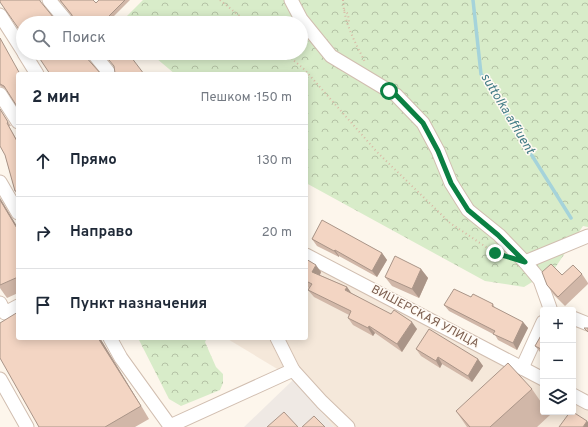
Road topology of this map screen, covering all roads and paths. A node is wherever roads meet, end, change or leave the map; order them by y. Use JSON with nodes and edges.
{"nodes":[{"id":1,"x":49,"y":0,"type":"edge"},
{"id":2,"x":220,"y":0,"type":"edge"},
{"id":3,"x":291,"y":0,"type":"edge"},
{"id":4,"x":344,"y":0,"type":"edge"},
{"id":5,"x":0,"y":15,"type":"edge"},
{"id":6,"x":62,"y":16,"type":"edge"},
{"id":7,"x":239,"y":16,"type":"edge"},
{"id":8,"x":299,"y":16,"type":"edge"},
{"id":9,"x":308,"y":29,"type":"edge"},
{"id":10,"x":16,"y":40,"type":"edge"},
{"id":11,"x":29,"y":60,"type":"edge"},
{"id":12,"x":99,"y":60,"type":"edge"},
{"id":13,"x":293,"y":60,"type":"edge"},
{"id":14,"x":368,"y":68,"type":"dead end"},
{"id":15,"x":36,"y":72,"type":"edge"},
{"id":16,"x":108,"y":72,"type":"edge"},
{"id":17,"x":307,"y":72,"type":"edge"},
{"id":18,"x":308,"y":73,"type":"edge"},
{"id":19,"x":0,"y":94,"type":"edge"},
{"id":20,"x":16,"y":119,"type":"edge"},
{"id":21,"x":0,"y":182,"type":"edge"},
{"id":22,"x":16,"y":210,"type":"edge"},
{"id":23,"x":588,"y":236,"type":"edge"},
{"id":24,"x":502,"y":255,"type":"dead end"},
{"id":25,"x":308,"y":256,"type":"edge"},
{"id":26,"x":525,"y":262,"type":"junction"},
{"id":27,"x":16,"y":307,"type":"edge"},
{"id":28,"x":550,"y":307,"type":"edge"},
{"id":29,"x":2,"y":311,"type":"edge"},
{"id":30,"x":576,"y":319,"type":"edge"},
{"id":31,"x":588,"y":324,"type":"edge"},
{"id":32,"x":540,"y":329,"type":"edge"},
{"id":33,"x":111,"y":340,"type":"edge"},
{"id":34,"x":278,"y":340,"type":"edge"},
{"id":35,"x":522,"y":368,"type":"junction"},
{"id":36,"x":293,"y":370,"type":"junction"},
{"id":37,"x":540,"y":377,"type":"edge"},
{"id":38,"x":0,"y":379,"type":"edge"},
{"id":39,"x":576,"y":397,"type":"edge"},
{"id":40,"x":588,"y":403,"type":"edge"},
{"id":41,"x":169,"y":426,"type":"edge"},
{"id":42,"x":27,"y":427,"type":"edge"},
{"id":43,"x":348,"y":427,"type":"edge"}],
"edges":[{"from":1,"to":6,"type":"street"},
{"from":2,"to":7,"type":"path"},
{"from":3,"to":8,"type":"street"},
{"from":4,"to":14,"type":"path"},
{"from":5,"to":10,"type":"street"},
{"from":9,"to":26,"type":"street"},
{"from":11,"to":15,"type":"street"},
{"from":12,"to":16,"type":"street"},
{"from":13,"to":17,"type":"path"},
{"from":18,"to":24,"type":"path"},
{"from":19,"to":20,"type":"street"},
{"from":21,"to":22,"type":"street"},
{"from":23,"to":26,"type":"street"},
{"from":25,"to":35,"type":"street","name":"ВИШЕРСКАЯ УЛИЦА"},
{"from":26,"to":28,"type":"street"},
{"from":27,"to":29,"type":"street"},
{"from":30,"to":31,"type":"street"},
{"from":32,"to":35,"type":"street"},
{"from":33,"to":41,"type":"street"},
{"from":34,"to":36,"type":"street"},
{"from":35,"to":37,"type":"street","name":"ВИШЕРСКАЯ УЛИЦА"},
{"from":36,"to":41,"type":"street"},
{"from":36,"to":43,"type":"street"},
{"from":38,"to":42,"type":"street"},
{"from":39,"to":40,"type":"street"}]}
